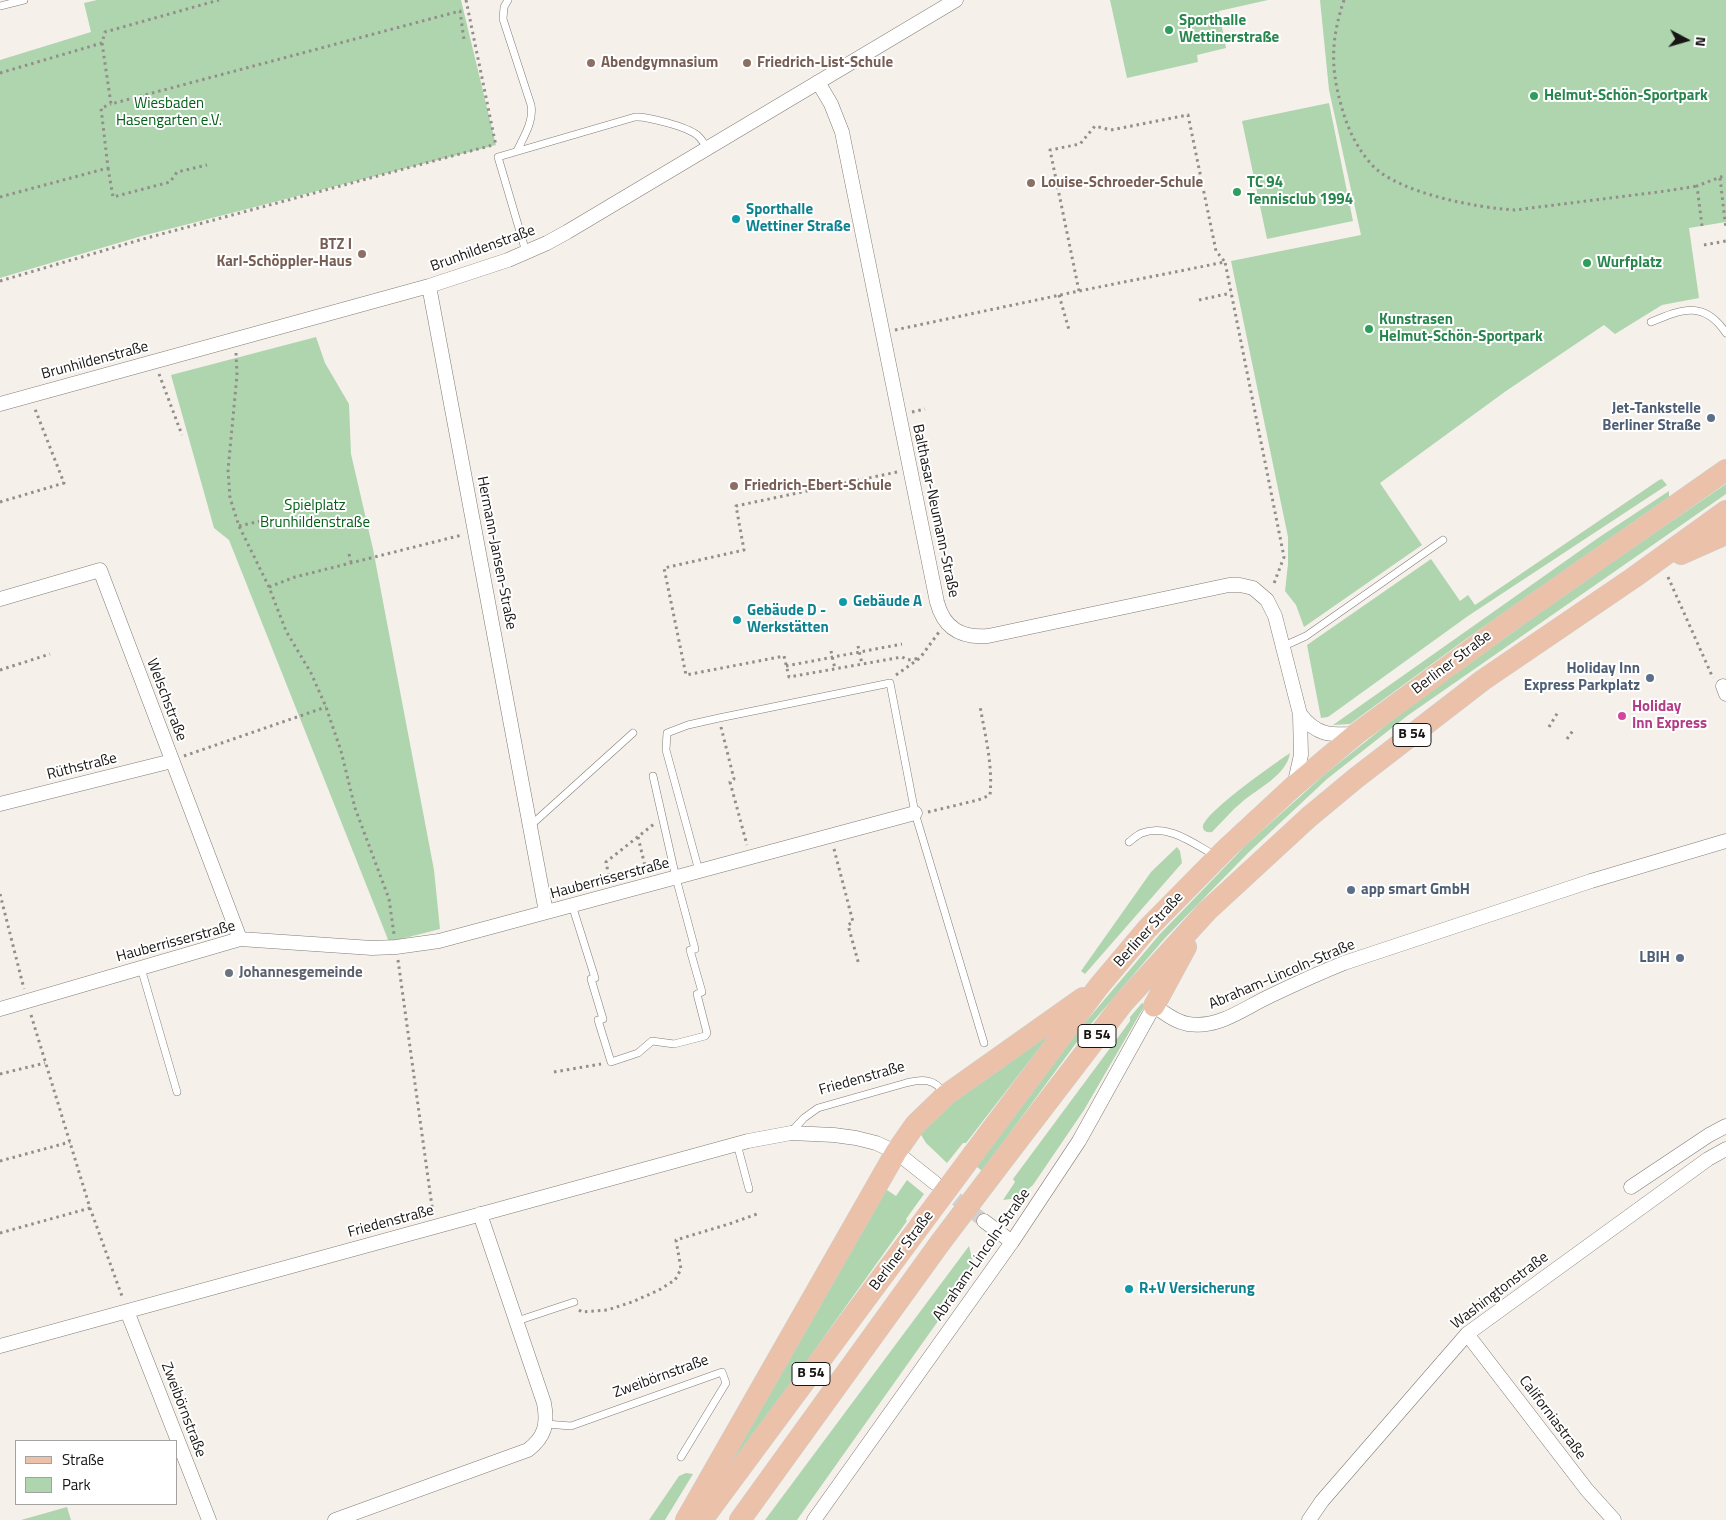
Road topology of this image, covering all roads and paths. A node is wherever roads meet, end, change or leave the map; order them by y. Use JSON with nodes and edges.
{"nodes":[{"id":1,"x":24,"y":0,"type":"edge"},
{"id":2,"x":219,"y":0,"type":"edge"},
{"id":3,"x":466,"y":0,"type":"edge"},
{"id":4,"x":508,"y":0,"type":"edge"},
{"id":5,"x":956,"y":0,"type":"edge"},
{"id":6,"x":1344,"y":0,"type":"edge"},
{"id":7,"x":0,"y":6,"type":"edge"},
{"id":8,"x":464,"y":40,"type":"dead end"},
{"id":9,"x":102,"y":43,"type":"junction"},
{"id":10,"x":0,"y":73,"type":"edge"},
{"id":11,"x":818,"y":82,"type":"junction"},
{"id":12,"x":111,"y":104,"type":"junction"},
{"id":13,"x":496,"y":145,"type":"junction"},
{"id":14,"x":708,"y":148,"type":"junction"},
{"id":15,"x":517,"y":151,"type":"junction"},
{"id":16,"x":498,"y":156,"type":"junction"},
{"id":17,"x":206,"y":165,"type":"dead end"},
{"id":18,"x":108,"y":168,"type":"junction"},
{"id":19,"x":1726,"y":175,"type":"edge"},
{"id":20,"x":1720,"y":178,"type":"junction"},
{"id":21,"x":1697,"y":186,"type":"junction"},
{"id":22,"x":0,"y":197,"type":"edge"},
{"id":23,"x":1702,"y":226,"type":"dead end"},
{"id":24,"x":1726,"y":229,"type":"edge"},
{"id":25,"x":1726,"y":241,"type":"edge"},
{"id":26,"x":1704,"y":245,"type":"dead end"},
{"id":27,"x":526,"y":252,"type":"junction"},
{"id":28,"x":1225,"y":262,"type":"junction"},
{"id":29,"x":0,"y":281,"type":"edge"},
{"id":30,"x":429,"y":286,"type":"junction"},
{"id":31,"x":1079,"y":290,"type":"junction"},
{"id":32,"x":1231,"y":293,"type":"junction"},
{"id":33,"x":1059,"y":295,"type":"junction"},
{"id":34,"x":1199,"y":300,"type":"dead end"},
{"id":35,"x":1650,"y":322,"type":"dead end"},
{"id":36,"x":1069,"y":330,"type":"dead end"},
{"id":37,"x":882,"y":332,"type":"junction"},
{"id":38,"x":1726,"y":334,"type":"edge"},
{"id":39,"x":235,"y":339,"type":"junction"},
{"id":40,"x":154,"y":361,"type":"junction"},
{"id":41,"x":30,"y":396,"type":"junction"},
{"id":42,"x":0,"y":404,"type":"edge"},
{"id":43,"x":925,"y":409,"type":"dead end"},
{"id":44,"x":909,"y":412,"type":"dead end"},
{"id":45,"x":182,"y":435,"type":"dead end"},
{"id":46,"x":910,"y":469,"type":"junction"},
{"id":47,"x":1726,"y":470,"type":"edge"},
{"id":48,"x":0,"y":502,"type":"edge"},
{"id":49,"x":1726,"y":512,"type":"edge"},
{"id":50,"x":261,"y":521,"type":"dead end"},
{"id":51,"x":240,"y":526,"type":"junction"},
{"id":52,"x":475,"y":532,"type":"junction"},
{"id":53,"x":1726,"y":534,"type":"edge"},
{"id":54,"x":1443,"y":540,"type":"dead end"},
{"id":55,"x":349,"y":554,"type":"dead end"},
{"id":56,"x":351,"y":562,"type":"junction"},
{"id":57,"x":1668,"y":577,"type":"dead end"},
{"id":58,"x":1633,"y":578,"type":"junction"},
{"id":59,"x":269,"y":587,"type":"junction"},
{"id":60,"x":0,"y":599,"type":"edge"},
{"id":61,"x":1267,"y":600,"type":"junction"},
{"id":62,"x":946,"y":622,"type":"junction"},
{"id":63,"x":902,"y":644,"type":"dead end"},
{"id":64,"x":858,"y":646,"type":"dead end"},
{"id":65,"x":1284,"y":646,"type":"junction"},
{"id":66,"x":831,"y":651,"type":"dead end"},
{"id":67,"x":50,"y":654,"type":"dead end"},
{"id":68,"x":920,"y":658,"type":"junction"},
{"id":69,"x":862,"y":664,"type":"junction"},
{"id":70,"x":786,"y":666,"type":"junction"},
{"id":71,"x":835,"y":669,"type":"junction"},
{"id":72,"x":0,"y":670,"type":"edge"},
{"id":73,"x":890,"y":683,"type":"junction"},
{"id":74,"x":1725,"y":690,"type":"edge"},
{"id":75,"x":980,"y":706,"type":"dead end"},
{"id":76,"x":326,"y":707,"type":"junction"},
{"id":77,"x":1558,"y":712,"type":"dead end"},
{"id":78,"x":1300,"y":714,"type":"junction"},
{"id":79,"x":719,"y":718,"type":"junction"},
{"id":80,"x":1549,"y":727,"type":"dead end"},
{"id":81,"x":1574,"y":729,"type":"dead end"},
{"id":82,"x":634,"y":733,"type":"dead end"},
{"id":83,"x":1356,"y":734,"type":"junction"},
{"id":84,"x":1567,"y":740,"type":"dead end"},
{"id":85,"x":172,"y":761,"type":"junction"},
{"id":86,"x":653,"y":776,"type":"dead end"},
{"id":87,"x":1294,"y":786,"type":"junction"},
{"id":88,"x":0,"y":804,"type":"edge"},
{"id":89,"x":915,"y":814,"type":"junction"},
{"id":90,"x":662,"y":818,"type":"junction"},
{"id":91,"x":530,"y":826,"type":"junction"},
{"id":92,"x":830,"y":836,"type":"junction"},
{"id":93,"x":638,"y":837,"type":"junction"},
{"id":94,"x":1129,"y":842,"type":"dead end"},
{"id":95,"x":1726,"y":842,"type":"edge"},
{"id":96,"x":1218,"y":857,"type":"junction"},
{"id":97,"x":750,"y":858,"type":"junction"},
{"id":98,"x":699,"y":871,"type":"junction"},
{"id":99,"x":676,"y":878,"type":"junction"},
{"id":100,"x":650,"y":885,"type":"junction"},
{"id":101,"x":0,"y":894,"type":"edge"},
{"id":102,"x":612,"y":895,"type":"junction"},
{"id":103,"x":572,"y":905,"type":"junction"},
{"id":104,"x":1208,"y":911,"type":"junction"},
{"id":105,"x":546,"y":912,"type":"junction"},
{"id":106,"x":240,"y":939,"type":"junction"},
{"id":107,"x":396,"y":947,"type":"junction"},
{"id":108,"x":859,"y":965,"type":"dead end"},
{"id":109,"x":141,"y":968,"type":"junction"},
{"id":110,"x":1099,"y":986,"type":"junction"},
{"id":111,"x":28,"y":1001,"type":"junction"},
{"id":112,"x":1154,"y":1006,"type":"junction"},
{"id":113,"x":0,"y":1009,"type":"edge"},
{"id":114,"x":984,"y":1043,"type":"dead end"},
{"id":115,"x":611,"y":1062,"type":"junction"},
{"id":116,"x":45,"y":1063,"type":"junction"},
{"id":117,"x":554,"y":1072,"type":"dead end"},
{"id":118,"x":0,"y":1074,"type":"edge"},
{"id":119,"x":177,"y":1092,"type":"dead end"},
{"id":120,"x":946,"y":1095,"type":"junction"},
{"id":121,"x":1726,"y":1126,"type":"edge"},
{"id":122,"x":790,"y":1133,"type":"junction"},
{"id":123,"x":70,"y":1142,"type":"junction"},
{"id":124,"x":737,"y":1144,"type":"junction"},
{"id":125,"x":1726,"y":1149,"type":"edge"},
{"id":126,"x":896,"y":1152,"type":"junction"},
{"id":127,"x":0,"y":1161,"type":"edge"},
{"id":128,"x":935,"y":1183,"type":"tunnel mouth"},
{"id":129,"x":1631,"y":1187,"type":"dead end"},
{"id":130,"x":749,"y":1189,"type":"dead end"},
{"id":131,"x":90,"y":1208,"type":"junction"},
{"id":132,"x":480,"y":1214,"type":"junction"},
{"id":133,"x":757,"y":1214,"type":"dead end"},
{"id":134,"x":984,"y":1220,"type":"tunnel mouth"},
{"id":135,"x":435,"y":1227,"type":"junction"},
{"id":136,"x":0,"y":1233,"type":"edge"},
{"id":137,"x":1012,"y":1242,"type":"junction"},
{"id":138,"x":571,"y":1303,"type":"joint"},
{"id":139,"x":127,"y":1311,"type":"junction"},
{"id":140,"x":517,"y":1321,"type":"junction"},
{"id":141,"x":1467,"y":1334,"type":"junction"},
{"id":142,"x":0,"y":1346,"type":"edge"},
{"id":143,"x":546,"y":1424,"type":"junction"},
{"id":144,"x":178,"y":1440,"type":"edge"},
{"id":145,"x":178,"y":1441,"type":"edge"},
{"id":146,"x":681,"y":1457,"type":"dead end"},
{"id":147,"x":209,"y":1520,"type":"edge"},
{"id":148,"x":335,"y":1520,"type":"edge"},
{"id":149,"x":686,"y":1520,"type":"edge"},
{"id":150,"x":702,"y":1520,"type":"edge"},
{"id":151,"x":740,"y":1520,"type":"edge"},
{"id":152,"x":814,"y":1520,"type":"edge"},
{"id":153,"x":1309,"y":1520,"type":"edge"},
{"id":154,"x":1614,"y":1520,"type":"edge"}],
"edges":[{"from":1,"to":7,"type":"lane"},
{"from":2,"to":9,"type":"path"},
{"from":3,"to":13,"type":"path"},
{"from":4,"to":15,"type":"lane"},
{"from":5,"to":11,"type":"street","name":"Brunhildenstraße"},
{"from":6,"to":21,"type":"path"},
{"from":8,"to":12,"type":"path"},
{"from":9,"to":10,"type":"path"},
{"from":9,"to":12,"type":"path"},
{"from":11,"to":14,"type":"street","name":"Brunhildenstraße"},
{"from":11,"to":37,"type":"street","name":"Balthasar-Neumann-Straße"},
{"from":12,"to":18,"type":"path"},
{"from":13,"to":16,"type":"path"},
{"from":13,"to":29,"type":"path"},
{"from":14,"to":15,"type":"lane"},
{"from":14,"to":27,"type":"street","name":"Brunhildenstraße"},
{"from":15,"to":16,"type":"lane"},
{"from":16,"to":27,"type":"lane"},
{"from":17,"to":18,"type":"path"},
{"from":18,"to":22,"type":"path"},
{"from":19,"to":20,"type":"path"},
{"from":20,"to":21,"type":"path"},
{"from":20,"to":24,"type":"path"},
{"from":21,"to":23,"type":"path"},
{"from":25,"to":26,"type":"path"},
{"from":27,"to":30,"type":"street","name":"Brunhildenstraße"},
{"from":28,"to":31,"type":"path"},
{"from":28,"to":31,"type":"path"},
{"from":28,"to":32,"type":"path"},
{"from":30,"to":39,"type":"street","name":"Brunhildenstraße"},
{"from":30,"to":52,"type":"street","name":"Hermann-Jansen-Straße"},
{"from":31,"to":33,"type":"path"},
{"from":32,"to":34,"type":"path"},
{"from":32,"to":61,"type":"path"},
{"from":33,"to":36,"type":"path"},
{"from":33,"to":37,"type":"path"},
{"from":35,"to":38,"type":"lane"},
{"from":37,"to":46,"type":"street","name":"Balthasar-Neumann-Straße"},
{"from":39,"to":40,"type":"street","name":"Brunhildenstraße"},
{"from":39,"to":51,"type":"path"},
{"from":40,"to":41,"type":"street","name":"Brunhildenstraße"},
{"from":40,"to":45,"type":"path"},
{"from":41,"to":42,"type":"street","name":"Brunhildenstraße"},
{"from":41,"to":48,"type":"path"},
{"from":43,"to":44,"type":"path"},
{"from":46,"to":62,"type":"street","name":"Balthasar-Neumann-Straße"},
{"from":46,"to":70,"type":"path"},
{"from":47,"to":83,"type":"main road","name":"Berliner Straße","number":"B 54"},
{"from":49,"to":58,"type":"main road","name":"Berliner Straße","number":"B 54"},
{"from":50,"to":51,"type":"path"},
{"from":51,"to":59,"type":"path"},
{"from":52,"to":56,"type":"path"},
{"from":52,"to":91,"type":"street","name":"Hermann-Jansen-Straße"},
{"from":53,"to":58,"type":"main road"},
{"from":54,"to":65,"type":"lane"},
{"from":55,"to":56,"type":"path"},
{"from":56,"to":59,"type":"path"},
{"from":57,"to":74,"type":"path"},
{"from":58,"to":104,"type":"main road","name":"Berliner Straße","number":"B 54"},
{"from":59,"to":76,"type":"path"},
{"from":60,"to":85,"type":"street","name":"Welschstraße"},
{"from":61,"to":62,"type":"street"},
{"from":61,"to":65,"type":"street"},
{"from":62,"to":68,"type":"path"},
{"from":63,"to":70,"type":"path"},
{"from":64,"to":69,"type":"path","bridge":true},
{"from":65,"to":78,"type":"street"},
{"from":66,"to":71,"type":"path","bridge":true},
{"from":67,"to":72,"type":"path"},
{"from":68,"to":69,"type":"path"},
{"from":68,"to":73,"type":"path"},
{"from":69,"to":71,"type":"path"},
{"from":70,"to":71,"type":"path"},
{"from":73,"to":79,"type":"lane"},
{"from":73,"to":89,"type":"lane"},
{"from":75,"to":89,"type":"path"},
{"from":76,"to":85,"type":"path"},
{"from":76,"to":107,"type":"path"},
{"from":77,"to":80,"type":"path"},
{"from":78,"to":83,"type":"street"},
{"from":78,"to":87,"type":"street"},
{"from":79,"to":97,"type":"path"},
{"from":79,"to":98,"type":"lane"},
{"from":81,"to":84,"type":"path"},
{"from":82,"to":91,"type":"lane"},
{"from":83,"to":87,"type":"main road","name":"Berliner Straße","number":"B 54"},
{"from":85,"to":88,"type":"street","name":"Rüthstraße"},
{"from":85,"to":106,"type":"street","name":"Welschstraße"},
{"from":86,"to":90,"type":"lane"},
{"from":87,"to":96,"type":"main road","name":"Berliner Straße","number":"B 54"},
{"from":89,"to":92,"type":"street","name":"Hauberrisserstraße"},
{"from":89,"to":114,"type":"lane"},
{"from":90,"to":93,"type":"path"},
{"from":90,"to":99,"type":"lane"},
{"from":91,"to":105,"type":"street","name":"Hermann-Jansen-Straße"},
{"from":92,"to":97,"type":"street","name":"Hauberrisserstraße"},
{"from":92,"to":108,"type":"path"},
{"from":93,"to":100,"type":"path"},
{"from":93,"to":102,"type":"path"},
{"from":94,"to":96,"type":"lane"},
{"from":95,"to":112,"type":"street","name":"Abraham-Lincoln-Straße"},
{"from":96,"to":110,"type":"main road","name":"Berliner Straße","number":"B 54"},
{"from":97,"to":98,"type":"street","name":"Hauberrisserstraße"},
{"from":98,"to":99,"type":"street","name":"Hauberrisserstraße"},
{"from":99,"to":100,"type":"street","name":"Hauberrisserstraße"},
{"from":99,"to":115,"type":"lane"},
{"from":100,"to":102,"type":"street","name":"Hauberrisserstraße"},
{"from":101,"to":111,"type":"path"},
{"from":102,"to":103,"type":"street","name":"Hauberrisserstraße"},
{"from":103,"to":105,"type":"street","name":"Hauberrisserstraße"},
{"from":103,"to":115,"type":"lane"},
{"from":104,"to":112,"type":"main road"},
{"from":104,"to":151,"type":"main road","name":"Berliner Straße","number":"B 54","bridge":true},
{"from":105,"to":107,"type":"street","name":"Hauberrisserstraße"},
{"from":106,"to":107,"type":"street","name":"Hauberrisserstraße"},
{"from":106,"to":109,"type":"street","name":"Hauberrisserstraße"},
{"from":107,"to":135,"type":"path"},
{"from":109,"to":111,"type":"street","name":"Hauberrisserstraße"},
{"from":109,"to":119,"type":"lane"},
{"from":110,"to":120,"type":"main road"},
{"from":110,"to":150,"type":"main road","name":"Berliner Straße","number":"B 54","bridge":true},
{"from":111,"to":113,"type":"street","name":"Hauberrisserstraße"},
{"from":111,"to":116,"type":"path"},
{"from":112,"to":137,"type":"street","name":"Abraham-Lincoln-Straße"},
{"from":115,"to":117,"type":"path"},
{"from":116,"to":118,"type":"path"},
{"from":116,"to":123,"type":"path"},
{"from":120,"to":122,"type":"lane","name":"Friedenstraße"},
{"from":120,"to":126,"type":"main road"},
{"from":121,"to":129,"type":"street"},
{"from":122,"to":124,"type":"street","name":"Friedenstraße"},
{"from":122,"to":126,"type":"street","name":"Friedenstraße"},
{"from":123,"to":127,"type":"path"},
{"from":123,"to":131,"type":"path"},
{"from":124,"to":130,"type":"lane"},
{"from":124,"to":132,"type":"street","name":"Friedenstraße"},
{"from":125,"to":141,"type":"street","name":"Washingtonstraße"},
{"from":126,"to":128,"type":"street","name":"Friedenstraße"},
{"from":126,"to":149,"type":"main road"},
{"from":131,"to":136,"type":"path"},
{"from":131,"to":139,"type":"path"},
{"from":132,"to":135,"type":"street","name":"Friedenstraße"},
{"from":132,"to":140,"type":"street"},
{"from":133,"to":138,"type":"path"},
{"from":134,"to":137,"type":"street"},
{"from":135,"to":139,"type":"street","name":"Friedenstraße"},
{"from":137,"to":152,"type":"street","name":"Abraham-Lincoln-Straße"},
{"from":138,"to":140,"type":"lane"},
{"from":139,"to":142,"type":"street","name":"Friedenstraße"},
{"from":139,"to":144,"type":"street","name":"Zweibörnstraße"},
{"from":140,"to":143,"type":"street"},
{"from":141,"to":153,"type":"street","name":"Washingtonstraße"},
{"from":141,"to":154,"type":"street","name":"Californiastraße"},
{"from":143,"to":146,"type":"lane","name":"Zweibörnstraße"},
{"from":143,"to":148,"type":"street"},
{"from":145,"to":147,"type":"street","name":"Zweibörnstraße"}]}
